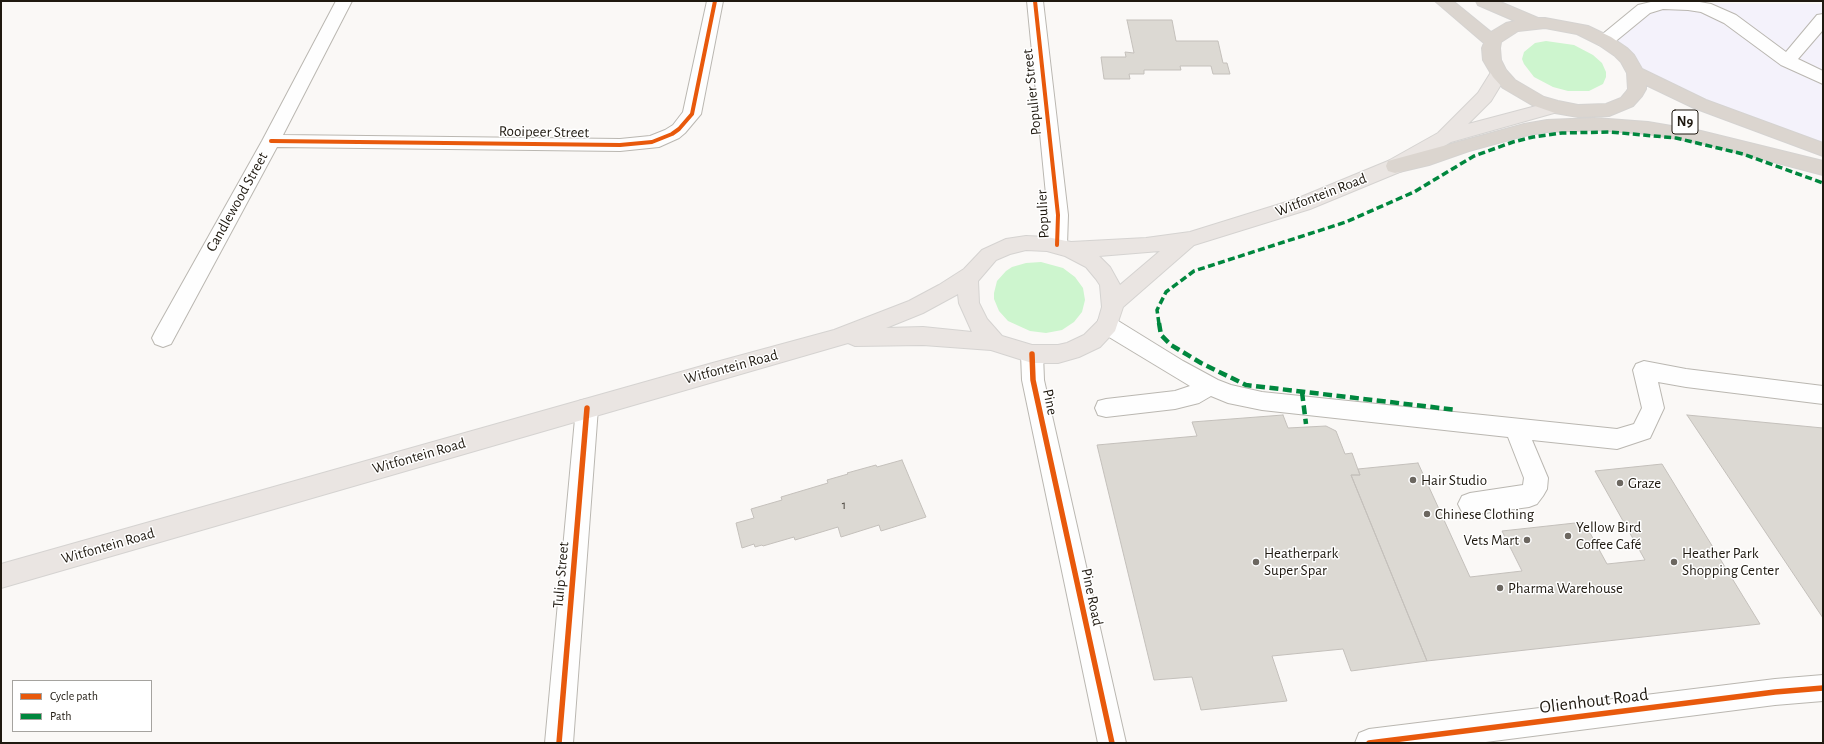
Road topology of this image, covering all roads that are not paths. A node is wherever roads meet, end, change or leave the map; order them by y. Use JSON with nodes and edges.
{"nodes":[{"id":1,"x":344,"y":1,"type":"edge"},
{"id":2,"x":715,"y":1,"type":"edge"},
{"id":3,"x":1035,"y":1,"type":"edge"},
{"id":4,"x":1443,"y":1,"type":"edge"},
{"id":5,"x":1484,"y":1,"type":"edge"},
{"id":6,"x":1823,"y":19,"type":"edge"},
{"id":7,"x":1535,"y":23,"type":"junction"},
{"id":8,"x":1816,"y":39,"type":"edge"},
{"id":9,"x":1605,"y":41,"type":"junction"},
{"id":10,"x":1492,"y":42,"type":"junction"},
{"id":11,"x":1787,"y":61,"type":"junction"},
{"id":12,"x":1499,"y":73,"type":"junction"},
{"id":13,"x":1636,"y":73,"type":"junction"},
{"id":14,"x":1823,"y":78,"type":"edge"},
{"id":15,"x":1555,"y":106,"type":"junction"},
{"id":16,"x":1618,"y":107,"type":"junction"},
{"id":17,"x":1445,"y":138,"type":"junction"},
{"id":18,"x":271,"y":141,"type":"junction"},
{"id":19,"x":1823,"y":150,"type":"edge"},
{"id":20,"x":1395,"y":166,"type":"junction"},
{"id":21,"x":1823,"y":167,"type":"edge"},
{"id":22,"x":1054,"y":180,"type":"joint"},
{"id":23,"x":1190,"y":239,"type":"junction"},
{"id":24,"x":1064,"y":248,"type":"junction"},
{"id":25,"x":971,"y":275,"type":"junction"},
{"id":26,"x":1114,"y":303,"type":"junction"},
{"id":27,"x":1107,"y":325,"type":"junction"},
{"id":28,"x":163,"y":338,"type":"dead end"},
{"id":29,"x":838,"y":338,"type":"junction"},
{"id":30,"x":994,"y":342,"type":"junction"},
{"id":31,"x":1032,"y":354,"type":"junction"},
{"id":32,"x":1210,"y":386,"type":"junction"},
{"id":33,"x":1823,"y":395,"type":"edge"},
{"id":34,"x":586,"y":408,"type":"junction"},
{"id":35,"x":1106,"y":408,"type":"dead end"},
{"id":36,"x":1516,"y":428,"type":"junction"},
{"id":37,"x":1050,"y":456,"type":"joint"},
{"id":38,"x":1470,"y":504,"type":"dead end"},
{"id":39,"x":1,"y":576,"type":"edge"},
{"id":40,"x":1823,"y":688,"type":"edge"},
{"id":41,"x":559,"y":743,"type":"edge"},
{"id":42,"x":1112,"y":743,"type":"edge"},
{"id":43,"x":1369,"y":743,"type":"edge"}],
"edges":[{"from":1,"to":18,"type":"street","name":"Candlewood Street"},
{"from":2,"to":18,"type":"street","name":"Rooipeer Street"},
{"from":3,"to":22,"type":"street","name":"Populier Street"},
{"from":4,"to":10,"type":"highway"},
{"from":5,"to":7,"type":"highway"},
{"from":6,"to":8,"type":"street"},
{"from":7,"to":9,"type":"highway"},
{"from":7,"to":10,"type":"highway"},
{"from":8,"to":11,"type":"street"},
{"from":9,"to":11,"type":"street"},
{"from":9,"to":13,"type":"highway"},
{"from":10,"to":12,"type":"highway","number":"N9"},
{"from":11,"to":14,"type":"street"},
{"from":12,"to":15,"type":"highway","number":"N9"},
{"from":12,"to":17,"type":"main road","name":"Witfontein Road"},
{"from":13,"to":16,"type":"highway","number":"N9"},
{"from":13,"to":19,"type":"highway","number":"N9"},
{"from":15,"to":16,"type":"highway","number":"N9"},
{"from":15,"to":17,"type":"main road","name":"Witfontein Road"},
{"from":16,"to":21,"type":"highway","number":"N9"},
{"from":17,"to":20,"type":"main road","name":"Witfontein Road"},
{"from":18,"to":28,"type":"street","name":"Candlewood Street"},
{"from":20,"to":21,"type":"highway"},
{"from":20,"to":23,"type":"main road","name":"Witfontein Road"},
{"from":22,"to":24,"type":"street","name":"Populier"},
{"from":23,"to":24,"type":"main road","name":"Witfontein Road"},
{"from":23,"to":26,"type":"main road","name":"Witfontein Road"},
{"from":24,"to":25,"type":"main road"},
{"from":24,"to":26,"type":"main road"},
{"from":25,"to":29,"type":"main road","name":"Witfontein Road"},
{"from":25,"to":30,"type":"main road"},
{"from":26,"to":27,"type":"main road"},
{"from":27,"to":31,"type":"main road"},
{"from":27,"to":32,"type":"street"},
{"from":29,"to":30,"type":"main road","name":"Witfontein Road"},
{"from":29,"to":34,"type":"main road","name":"Witfontein Road"},
{"from":30,"to":31,"type":"main road"},
{"from":31,"to":37,"type":"street","name":"Pine"},
{"from":32,"to":35,"type":"street"},
{"from":32,"to":36,"type":"street"},
{"from":33,"to":36,"type":"street"},
{"from":34,"to":39,"type":"main road","name":"Witfontein Road"},
{"from":34,"to":41,"type":"street","name":"Tulip Street"},
{"from":36,"to":38,"type":"street"},
{"from":37,"to":42,"type":"street","name":"Pine Road"},
{"from":40,"to":43,"type":"street","name":"Olienhout Road"}]}
